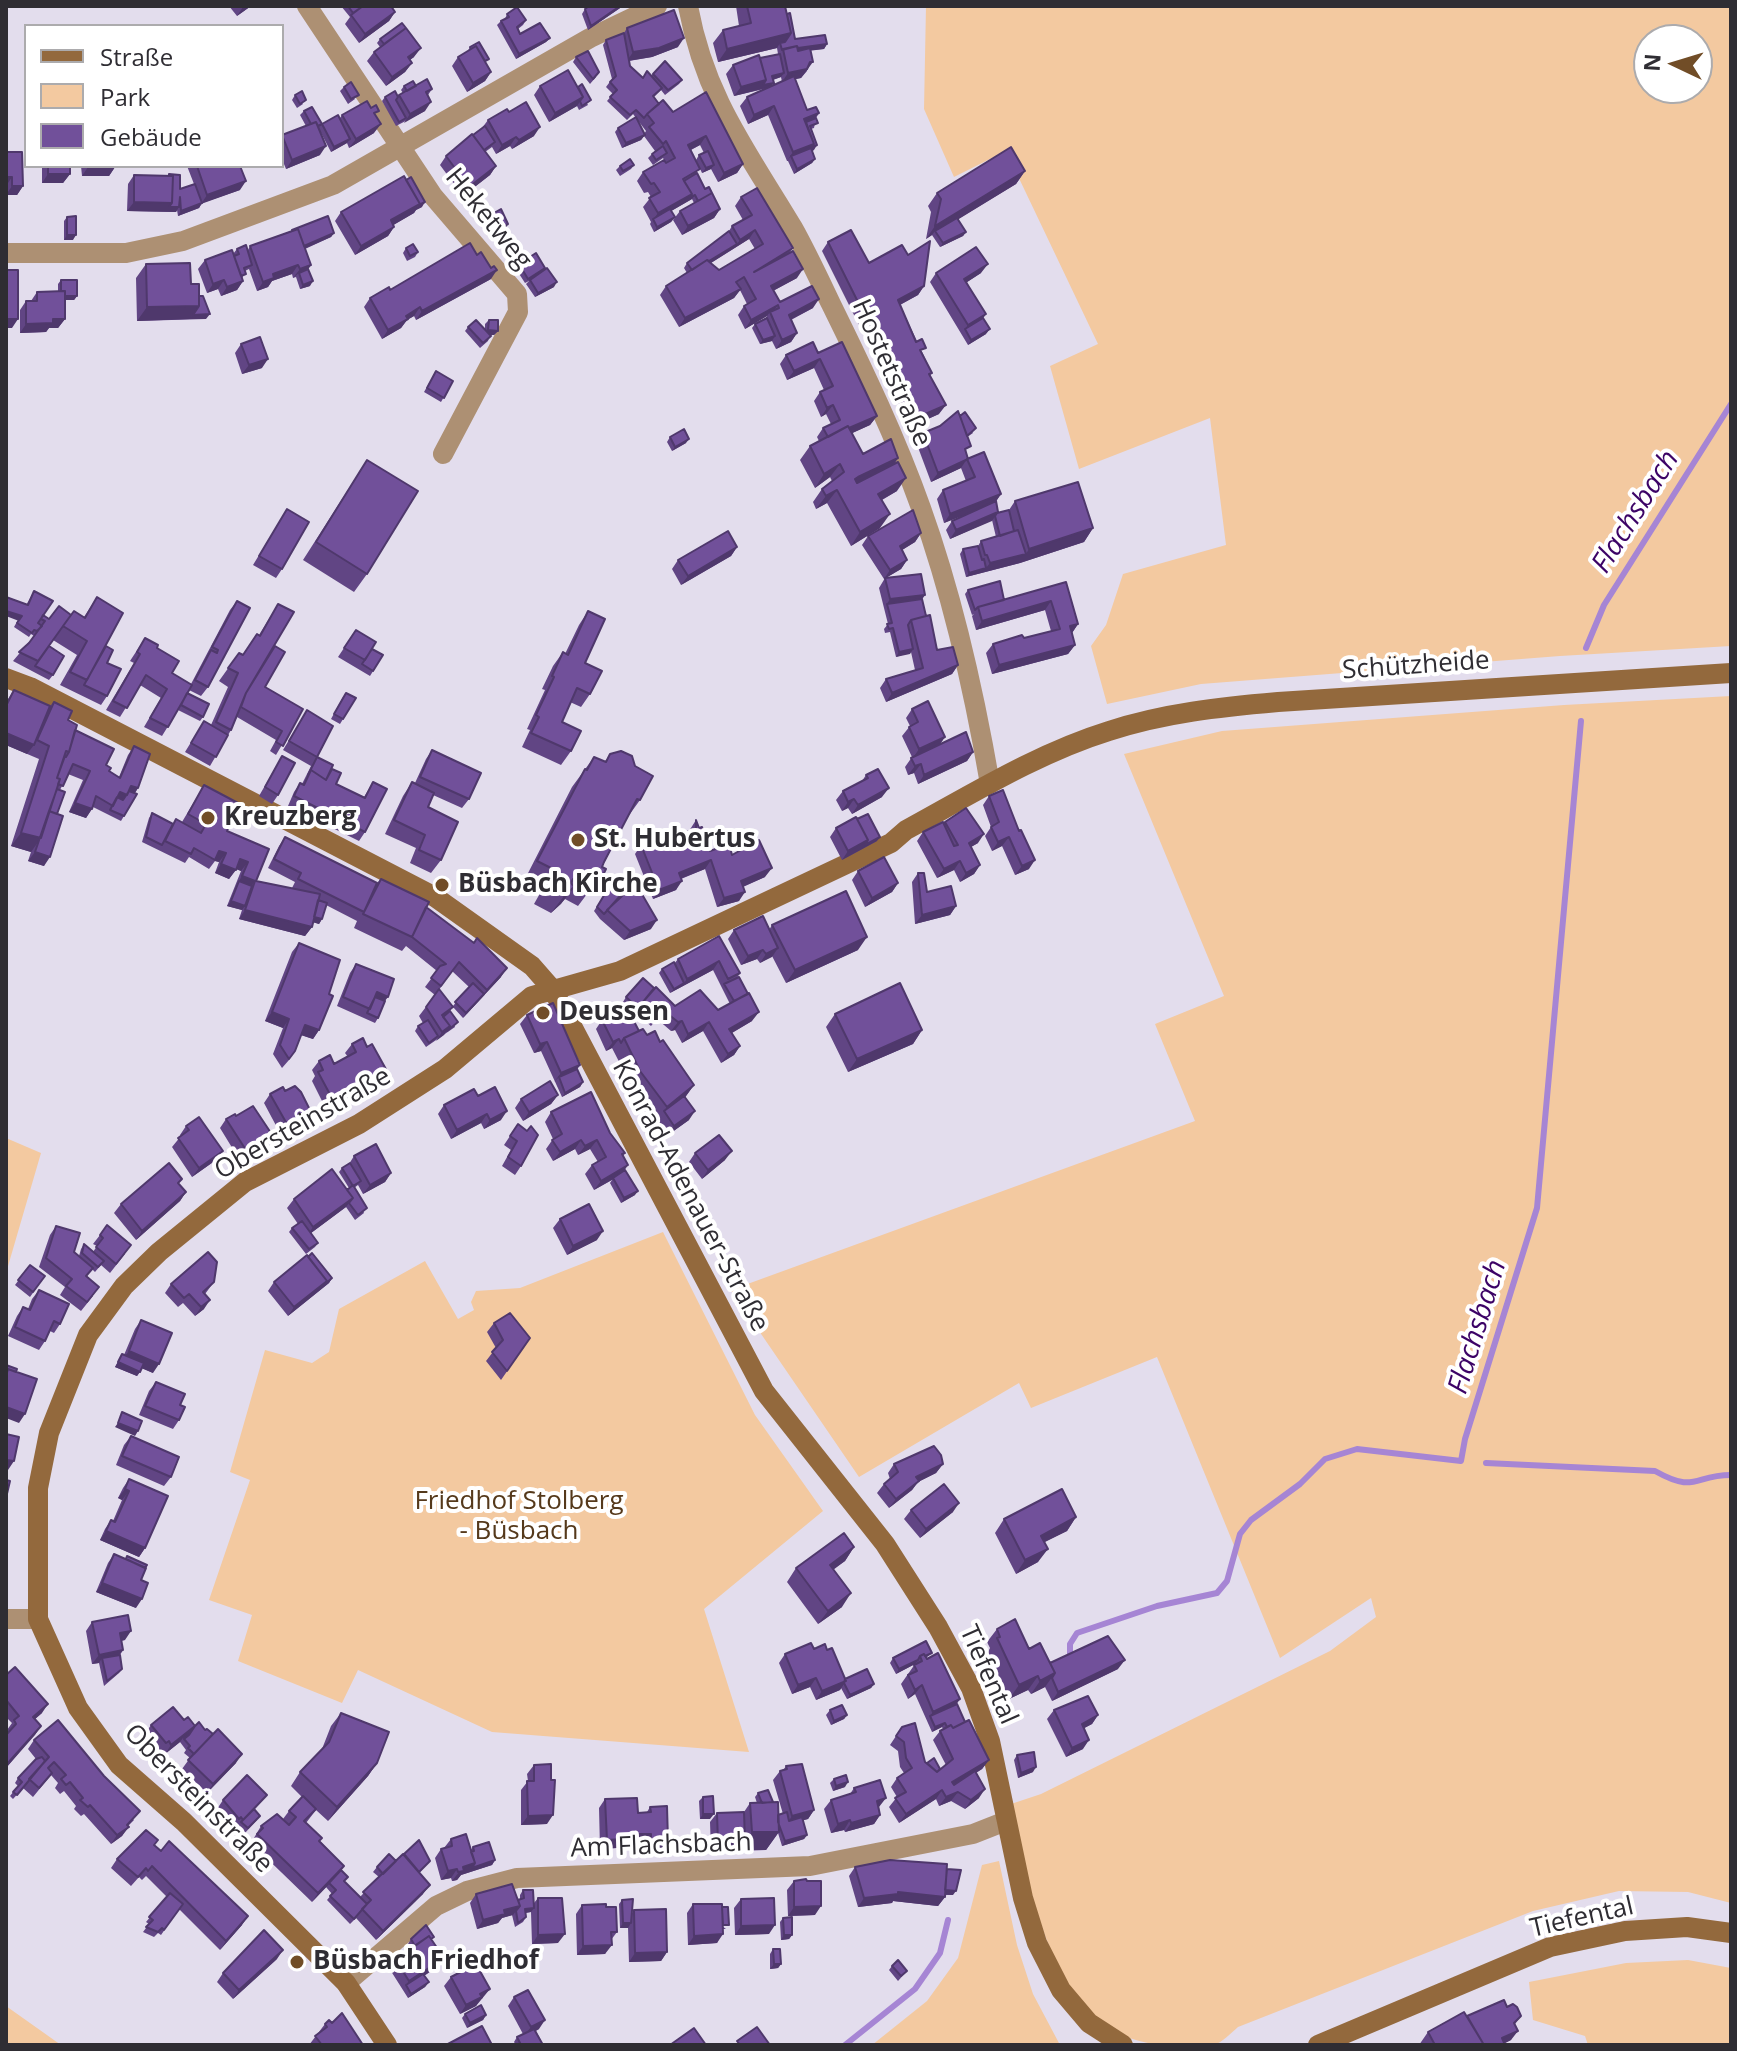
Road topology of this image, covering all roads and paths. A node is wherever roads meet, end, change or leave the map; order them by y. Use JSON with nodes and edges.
{"nodes":[{"id":1,"x":307,"y":6,"type":"edge"},
{"id":2,"x":657,"y":6,"type":"edge"},
{"id":3,"x":688,"y":6,"type":"edge"},
{"id":4,"x":401,"y":147,"type":"junction"},
{"id":5,"x":6,"y":253,"type":"edge"},
{"id":6,"x":443,"y":454,"type":"dead end"},
{"id":7,"x":1731,"y":673,"type":"edge"},
{"id":8,"x":6,"y":678,"type":"edge"},
{"id":9,"x":990,"y":784,"type":"junction"},
{"id":10,"x":553,"y":990,"type":"junction"},
{"id":11,"x":764,"y":1391,"type":"joint"},
{"id":12,"x":6,"y":1619,"type":"edge"},
{"id":13,"x":38,"y":1619,"type":"junction"},
{"id":14,"x":1006,"y":1821,"type":"junction"},
{"id":15,"x":1731,"y":1933,"type":"edge"},
{"id":16,"x":346,"y":1983,"type":"junction"},
{"id":17,"x":387,"y":2045,"type":"edge"},
{"id":18,"x":1123,"y":2045,"type":"edge"},
{"id":19,"x":1318,"y":2045,"type":"edge"}],
"edges":[{"from":1,"to":4,"type":"street","name":"Heketweg"},
{"from":2,"to":4,"type":"street"},
{"from":3,"to":9,"type":"street","name":"Hostetstraße"},
{"from":4,"to":5,"type":"street"},
{"from":4,"to":6,"type":"street","name":"Heketweg"},
{"from":7,"to":9,"type":"street","name":"Schützheide"},
{"from":8,"to":10,"type":"street","name":"Konrad-Adenauer-Straße"},
{"from":9,"to":10,"type":"street"},
{"from":10,"to":11,"type":"street","name":"Konrad-Adenauer-Straße"},
{"from":10,"to":13,"type":"street","name":"Obersteinstraße"},
{"from":11,"to":14,"type":"street","name":"Tiefental"},
{"from":12,"to":13,"type":"street"},
{"from":13,"to":16,"type":"street","name":"Obersteinstraße"},
{"from":14,"to":16,"type":"street","name":"Am Flachsbach"},
{"from":14,"to":18,"type":"street","name":"Tiefental"},
{"from":15,"to":19,"type":"street","name":"Tiefental"},
{"from":16,"to":17,"type":"street","name":"Obersteinstraße"}]}
